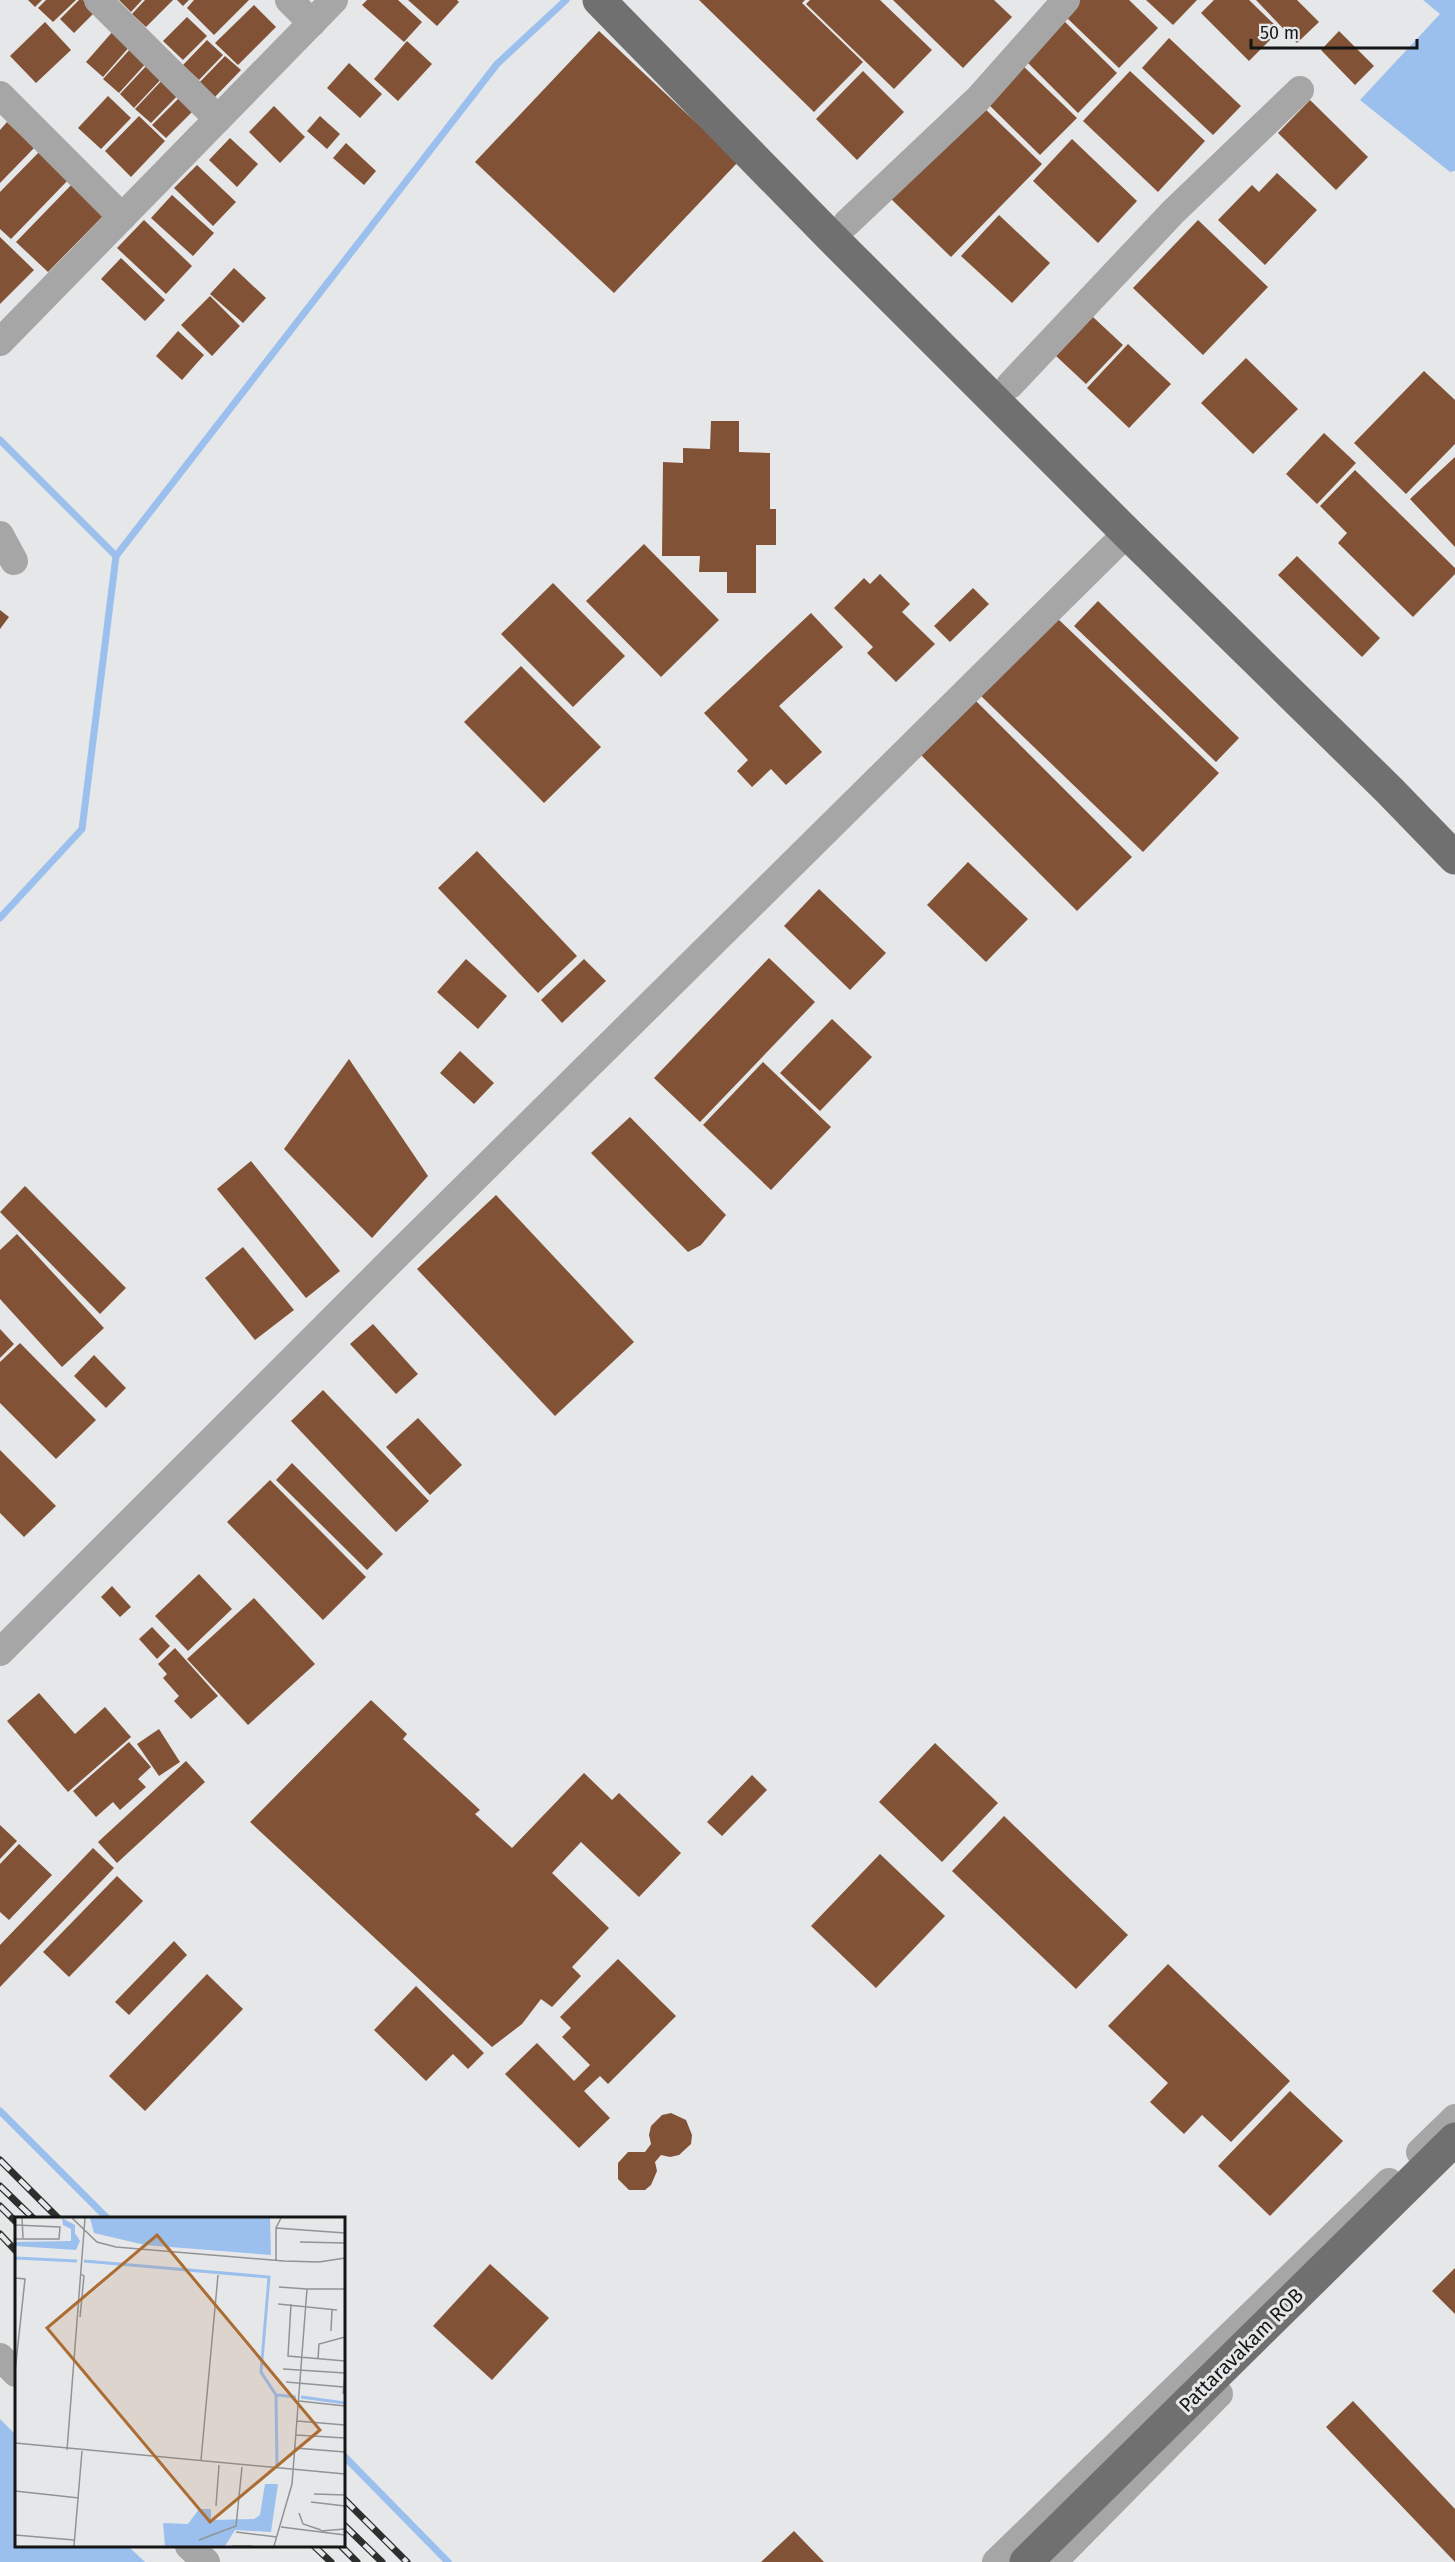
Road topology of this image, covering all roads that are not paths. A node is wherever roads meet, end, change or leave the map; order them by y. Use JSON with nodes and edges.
{"nodes":[{"id":1,"x":98,"y":0,"type":"edge"},
{"id":2,"x":289,"y":0,"type":"edge"},
{"id":3,"x":334,"y":0,"type":"edge"},
{"id":4,"x":1066,"y":0,"type":"edge"},
{"id":5,"x":620,"y":7,"type":"edge"},
{"id":6,"x":312,"y":23,"type":"junction"},
{"id":7,"x":1300,"y":90,"type":"dead end"},
{"id":8,"x":0,"y":95,"type":"edge"},
{"id":9,"x":218,"y":119,"type":"junction"},
{"id":10,"x":122,"y":217,"type":"junction"},
{"id":11,"x":847,"y":223,"type":"junction"},
{"id":12,"x":0,"y":342,"type":"edge"},
{"id":13,"x":1010,"y":385,"type":"junction"},
{"id":14,"x":1135,"y":525,"type":"junction"},
{"id":15,"x":0,"y":535,"type":"edge"},
{"id":16,"x":14,"y":561,"type":"dead end"},
{"id":17,"x":1455,"y":829,"type":"edge"},
{"id":18,"x":1455,"y":858,"type":"edge"},
{"id":19,"x":0,"y":1652,"type":"edge"},
{"id":20,"x":1455,"y":2118,"type":"edge"},
{"id":21,"x":1455,"y":2139,"type":"edge"},
{"id":22,"x":1455,"y":2156,"type":"edge"},
{"id":23,"x":0,"y":2357,"type":"edge"},
{"id":24,"x":15,"y":2372,"type":"edge"},
{"id":25,"x":190,"y":2547,"type":"edge"},
{"id":26,"x":206,"y":2562,"type":"edge"},
{"id":27,"x":996,"y":2562,"type":"edge"},
{"id":28,"x":1026,"y":2562,"type":"edge"},
{"id":29,"x":1053,"y":2562,"type":"edge"}],
"edges":[{"from":1,"to":9,"type":"street"},
{"from":2,"to":6,"type":"street"},
{"from":3,"to":6,"type":"street"},
{"from":4,"to":11,"type":"street"},
{"from":5,"to":11,"type":"main road"},
{"from":5,"to":14,"type":"main road"},
{"from":6,"to":9,"type":"street"},
{"from":7,"to":13,"type":"street"},
{"from":8,"to":10,"type":"street"},
{"from":9,"to":10,"type":"street"},
{"from":10,"to":12,"type":"street"},
{"from":11,"to":13,"type":"main road"},
{"from":13,"to":14,"type":"main road"},
{"from":14,"to":17,"type":"main road"},
{"from":14,"to":18,"type":"main road"},
{"from":14,"to":19,"type":"street"},
{"from":15,"to":16,"type":"street"},
{"from":20,"to":27,"type":"street"},
{"from":21,"to":28,"type":"main road","name":"Pattaravakam ROB"},
{"from":22,"to":29,"type":"street"},
{"from":23,"to":24,"type":"street"},
{"from":25,"to":26,"type":"street"}]}
